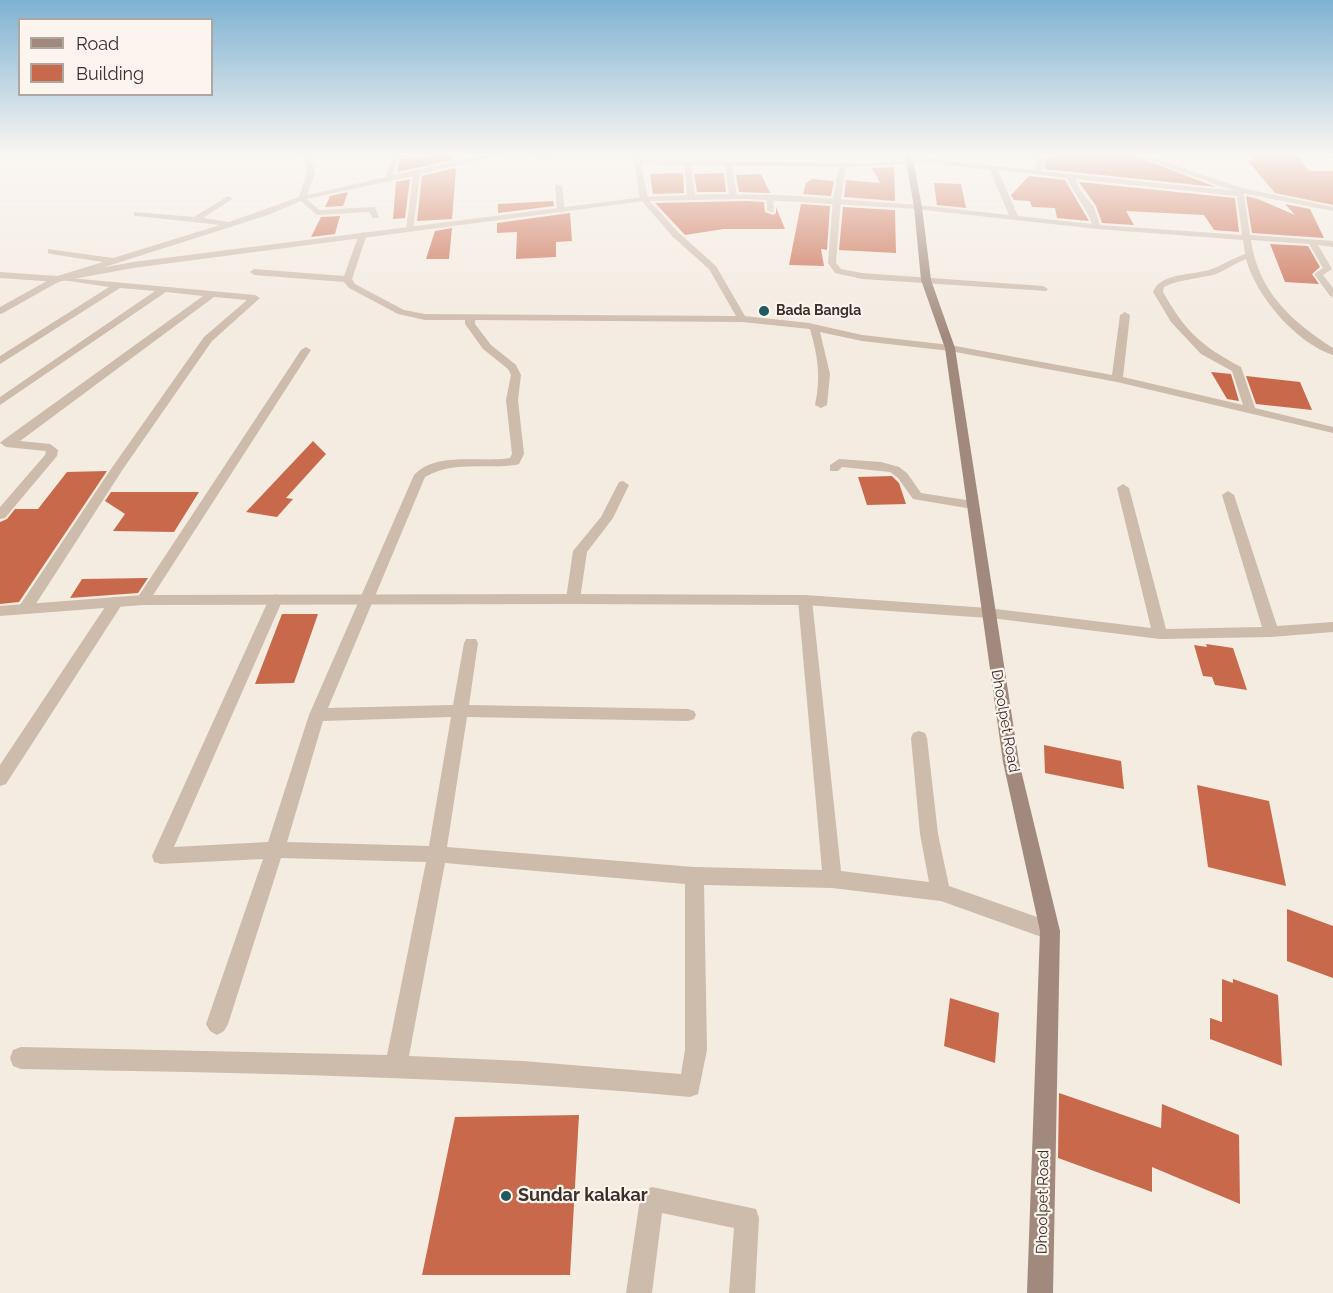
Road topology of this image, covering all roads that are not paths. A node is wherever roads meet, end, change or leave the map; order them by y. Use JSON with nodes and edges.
{"nodes":[{"id":1,"x":141,"y":214,"type":"edge"},
{"id":2,"x":203,"y":214,"type":"edge"},
{"id":3,"x":258,"y":214,"type":"edge"},
{"id":4,"x":412,"y":214,"type":"edge"},
{"id":5,"x":533,"y":214,"type":"edge"},
{"id":6,"x":658,"y":214,"type":"edge"},
{"id":7,"x":836,"y":214,"type":"edge"},
{"id":8,"x":919,"y":214,"type":"edge"},
{"id":9,"x":977,"y":214,"type":"edge"},
{"id":10,"x":1013,"y":214,"type":"edge"},
{"id":11,"x":1093,"y":214,"type":"edge"},
{"id":12,"x":1243,"y":214,"type":"edge"},
{"id":13,"x":196,"y":219,"type":"junction"},
{"id":14,"x":1015,"y":219,"type":"junction"},
{"id":15,"x":232,"y":224,"type":"junction"},
{"id":16,"x":1097,"y":227,"type":"junction"},
{"id":17,"x":410,"y":229,"type":"junction"},
{"id":18,"x":363,"y":234,"type":"junction"},
{"id":19,"x":1247,"y":237,"type":"junction"},
{"id":20,"x":1312,"y":242,"type":"junction"},
{"id":21,"x":1333,"y":244,"type":"edge"},
{"id":22,"x":51,"y":251,"type":"dead end"},
{"id":23,"x":1249,"y":255,"type":"junction"},
{"id":24,"x":115,"y":261,"type":"junction"},
{"id":25,"x":133,"y":265,"type":"junction"},
{"id":26,"x":254,"y":272,"type":"dead end"},
{"id":27,"x":0,"y":275,"type":"edge"},
{"id":28,"x":57,"y":279,"type":"junction"},
{"id":29,"x":347,"y":279,"type":"junction"},
{"id":30,"x":926,"y":280,"type":"junction"},
{"id":31,"x":120,"y":284,"type":"junction"},
{"id":32,"x":166,"y":288,"type":"junction"},
{"id":33,"x":1043,"y":289,"type":"dead end"},
{"id":34,"x":212,"y":294,"type":"junction"},
{"id":35,"x":1333,"y":294,"type":"edge"},
{"id":36,"x":0,"y":311,"type":"edge"},
{"id":37,"x":1125,"y":315,"type":"dead end"},
{"id":38,"x":470,"y":316,"type":"junction"},
{"id":39,"x":742,"y":319,"type":"junction"},
{"id":40,"x":814,"y":327,"type":"junction"},
{"id":41,"x":950,"y":348,"type":"junction"},
{"id":42,"x":306,"y":350,"type":"dead end"},
{"id":43,"x":1333,"y":352,"type":"edge"},
{"id":44,"x":0,"y":361,"type":"edge"},
{"id":45,"x":1117,"y":380,"type":"junction"},
{"id":46,"x":0,"y":402,"type":"edge"},
{"id":47,"x":821,"y":405,"type":"dead end"},
{"id":48,"x":1250,"y":411,"type":"junction"},
{"id":49,"x":1333,"y":430,"type":"edge"},
{"id":50,"x":4,"y":443,"type":"edge"},
{"id":51,"x":834,"y":468,"type":"dead end"},
{"id":52,"x":623,"y":485,"type":"dead end"},
{"id":53,"x":1123,"y":488,"type":"dead end"},
{"id":54,"x":1228,"y":495,"type":"dead end"},
{"id":55,"x":972,"y":505,"type":"junction"},
{"id":56,"x":0,"y":515,"type":"edge"},
{"id":57,"x":276,"y":598,"type":"junction"},
{"id":58,"x":368,"y":599,"type":"junction"},
{"id":59,"x":573,"y":599,"type":"junction"},
{"id":60,"x":143,"y":600,"type":"junction"},
{"id":61,"x":805,"y":600,"type":"junction"},
{"id":62,"x":116,"y":602,"type":"junction"},
{"id":63,"x":25,"y":609,"type":"junction"},
{"id":64,"x":0,"y":611,"type":"edge"},
{"id":65,"x":988,"y":613,"type":"junction"},
{"id":66,"x":1333,"y":627,"type":"edge"},
{"id":67,"x":1271,"y":632,"type":"junction"},
{"id":68,"x":1160,"y":634,"type":"junction"},
{"id":69,"x":471,"y":643,"type":"dead end"},
{"id":70,"x":458,"y":711,"type":"junction"},
{"id":71,"x":688,"y":715,"type":"dead end"},
{"id":72,"x":317,"y":716,"type":"junction"},
{"id":73,"x":920,"y":738,"type":"dead end"},
{"id":74,"x":0,"y":779,"type":"edge"},
{"id":75,"x":275,"y":850,"type":"junction"},
{"id":76,"x":437,"y":854,"type":"junction"},
{"id":77,"x":694,"y":876,"type":"junction"},
{"id":78,"x":832,"y":879,"type":"junction"},
{"id":79,"x":941,"y":892,"type":"junction"},
{"id":80,"x":1050,"y":931,"type":"junction"},
{"id":81,"x":217,"y":1024,"type":"dead end"},
{"id":82,"x":21,"y":1058,"type":"dead end"},
{"id":83,"x":396,"y":1066,"type":"junction"},
{"id":84,"x":639,"y":1293,"type":"edge"},
{"id":85,"x":742,"y":1293,"type":"edge"},
{"id":86,"x":1040,"y":1293,"type":"edge"}],
"edges":[{"from":1,"to":13,"type":"street"},
{"from":2,"to":13,"type":"street"},
{"from":3,"to":15,"type":"street"},
{"from":4,"to":17,"type":"street"},
{"from":5,"to":17,"type":"street"},
{"from":6,"to":39,"type":"street"},
{"from":7,"to":30,"type":"street"},
{"from":8,"to":30,"type":"main road","name":"Dhoolpet Road"},
{"from":9,"to":14,"type":"street"},
{"from":10,"to":14,"type":"street"},
{"from":11,"to":16,"type":"street"},
{"from":12,"to":19,"type":"street"},
{"from":13,"to":15,"type":"street"},
{"from":14,"to":16,"type":"street"},
{"from":15,"to":24,"type":"street"},
{"from":16,"to":19,"type":"street"},
{"from":17,"to":18,"type":"street"},
{"from":18,"to":25,"type":"street"},
{"from":18,"to":29,"type":"street"},
{"from":19,"to":20,"type":"street"},
{"from":19,"to":23,"type":"street"},
{"from":20,"to":21,"type":"street"},
{"from":20,"to":35,"type":"street"},
{"from":22,"to":24,"type":"street"},
{"from":23,"to":43,"type":"street"},
{"from":23,"to":48,"type":"street"},
{"from":24,"to":25,"type":"street"},
{"from":24,"to":28,"type":"street"},
{"from":25,"to":28,"type":"street"},
{"from":26,"to":29,"type":"street"},
{"from":27,"to":28,"type":"street"},
{"from":28,"to":31,"type":"street"},
{"from":28,"to":36,"type":"street"},
{"from":29,"to":38,"type":"street"},
{"from":30,"to":33,"type":"street"},
{"from":30,"to":41,"type":"main road","name":"Dhoolpet Road"},
{"from":31,"to":32,"type":"street"},
{"from":31,"to":44,"type":"street"},
{"from":32,"to":34,"type":"street"},
{"from":32,"to":46,"type":"street"},
{"from":34,"to":50,"type":"street"},
{"from":34,"to":63,"type":"street"},
{"from":37,"to":45,"type":"street"},
{"from":38,"to":39,"type":"street"},
{"from":38,"to":58,"type":"street"},
{"from":39,"to":40,"type":"street"},
{"from":40,"to":41,"type":"street"},
{"from":40,"to":47,"type":"street"},
{"from":41,"to":45,"type":"street"},
{"from":41,"to":55,"type":"main road","name":"Dhoolpet Road"},
{"from":42,"to":60,"type":"street"},
{"from":45,"to":48,"type":"street"},
{"from":48,"to":49,"type":"street"},
{"from":50,"to":56,"type":"street"},
{"from":51,"to":55,"type":"street"},
{"from":52,"to":59,"type":"street"},
{"from":53,"to":68,"type":"street"},
{"from":54,"to":67,"type":"street"},
{"from":55,"to":65,"type":"main road","name":"Dhoolpet Road"},
{"from":57,"to":58,"type":"street"},
{"from":57,"to":60,"type":"street"},
{"from":57,"to":75,"type":"street"},
{"from":58,"to":59,"type":"street"},
{"from":58,"to":72,"type":"street"},
{"from":59,"to":61,"type":"street"},
{"from":60,"to":62,"type":"street"},
{"from":61,"to":65,"type":"street"},
{"from":61,"to":78,"type":"street"},
{"from":62,"to":63,"type":"street"},
{"from":62,"to":74,"type":"street"},
{"from":63,"to":64,"type":"street"},
{"from":65,"to":68,"type":"street"},
{"from":65,"to":80,"type":"main road","name":"Dhoolpet Road"},
{"from":66,"to":67,"type":"street"},
{"from":67,"to":68,"type":"street"},
{"from":69,"to":70,"type":"street"},
{"from":70,"to":71,"type":"street"},
{"from":70,"to":72,"type":"street"},
{"from":70,"to":76,"type":"street"},
{"from":72,"to":75,"type":"street"},
{"from":73,"to":79,"type":"street"},
{"from":75,"to":76,"type":"street"},
{"from":75,"to":81,"type":"street"},
{"from":76,"to":77,"type":"street"},
{"from":76,"to":83,"type":"street"},
{"from":77,"to":78,"type":"street"},
{"from":77,"to":83,"type":"street"},
{"from":78,"to":79,"type":"street"},
{"from":79,"to":80,"type":"street"},
{"from":80,"to":86,"type":"main road","name":"Dhoolpet Road"},
{"from":82,"to":83,"type":"street"},
{"from":84,"to":85,"type":"street"}]}
